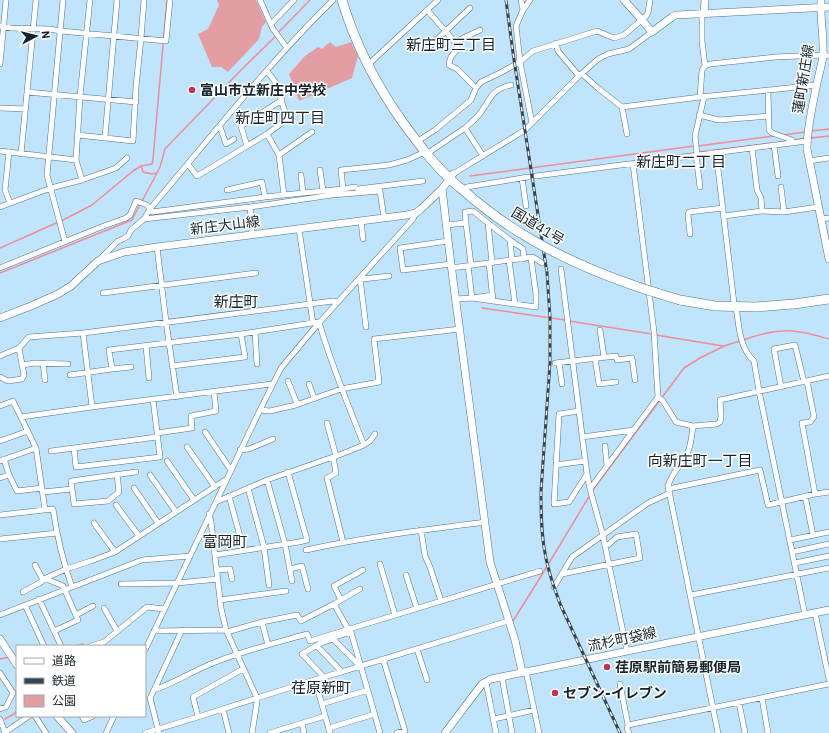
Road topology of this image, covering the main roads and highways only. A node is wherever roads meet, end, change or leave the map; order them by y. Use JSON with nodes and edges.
{"nodes":[{"id":1,"x":342,"y":0,"type":"edge"},
{"id":2,"x":347,"y":0,"type":"edge"},
{"id":3,"x":624,"y":0,"type":"edge"},
{"id":4,"x":705,"y":0,"type":"edge"},
{"id":5,"x":821,"y":4,"type":"edge"},
{"id":6,"x":829,"y":6,"type":"edge"},
{"id":7,"x":703,"y":13,"type":"junction"},
{"id":8,"x":826,"y":55,"type":"edge"},
{"id":9,"x":368,"y":62,"type":"junction"},
{"id":10,"x":428,"y":152,"type":"junction"},
{"id":11,"x":451,"y":176,"type":"junction"},
{"id":12,"x":442,"y":189,"type":"junction"},
{"id":13,"x":474,"y":196,"type":"junction"},
{"id":14,"x":829,"y":259,"type":"edge"},
{"id":15,"x":829,"y":297,"type":"edge"},
{"id":16,"x":0,"y":318,"type":"edge"},
{"id":17,"x":829,"y":610,"type":"edge"},
{"id":18,"x":0,"y":639,"type":"edge"},
{"id":19,"x":16,"y":663,"type":"edge"},
{"id":20,"x":524,"y":672,"type":"junction"},
{"id":21,"x":59,"y":717,"type":"edge"},
{"id":22,"x":72,"y":733,"type":"edge"},
{"id":23,"x":445,"y":733,"type":"edge"}],
"edges":[{"from":1,"to":9,"type":"highway","name":"国道41号"},
{"from":2,"to":9,"type":"highway","name":"国道41号"},
{"from":3,"to":7,"type":"main road"},
{"from":4,"to":7,"type":"main road"},
{"from":5,"to":6,"type":"main road"},
{"from":5,"to":7,"type":"main road"},
{"from":5,"to":8,"type":"main road","name":"蓮町新庄線"},
{"from":8,"to":14,"type":"main road","name":"蓮町新庄線"},
{"from":9,"to":10,"type":"highway","name":"国道41号"},
{"from":9,"to":10,"type":"highway","name":"国道41号"},
{"from":10,"to":11,"type":"highway","name":"国道41号"},
{"from":11,"to":12,"type":"main road"},
{"from":11,"to":13,"type":"highway","name":"国道41号"},
{"from":11,"to":13,"type":"highway","name":"国道41号"},
{"from":12,"to":16,"type":"main road","name":"新庄大山線"},
{"from":12,"to":20,"type":"main road"},
{"from":13,"to":15,"type":"highway","name":"国道41号","bridge":true},
{"from":17,"to":20,"type":"main road","name":"流杉町袋線"},
{"from":18,"to":19,"type":"main road"},
{"from":20,"to":23,"type":"main road","name":"流杉町袋線"},
{"from":21,"to":22,"type":"main road"}]}
